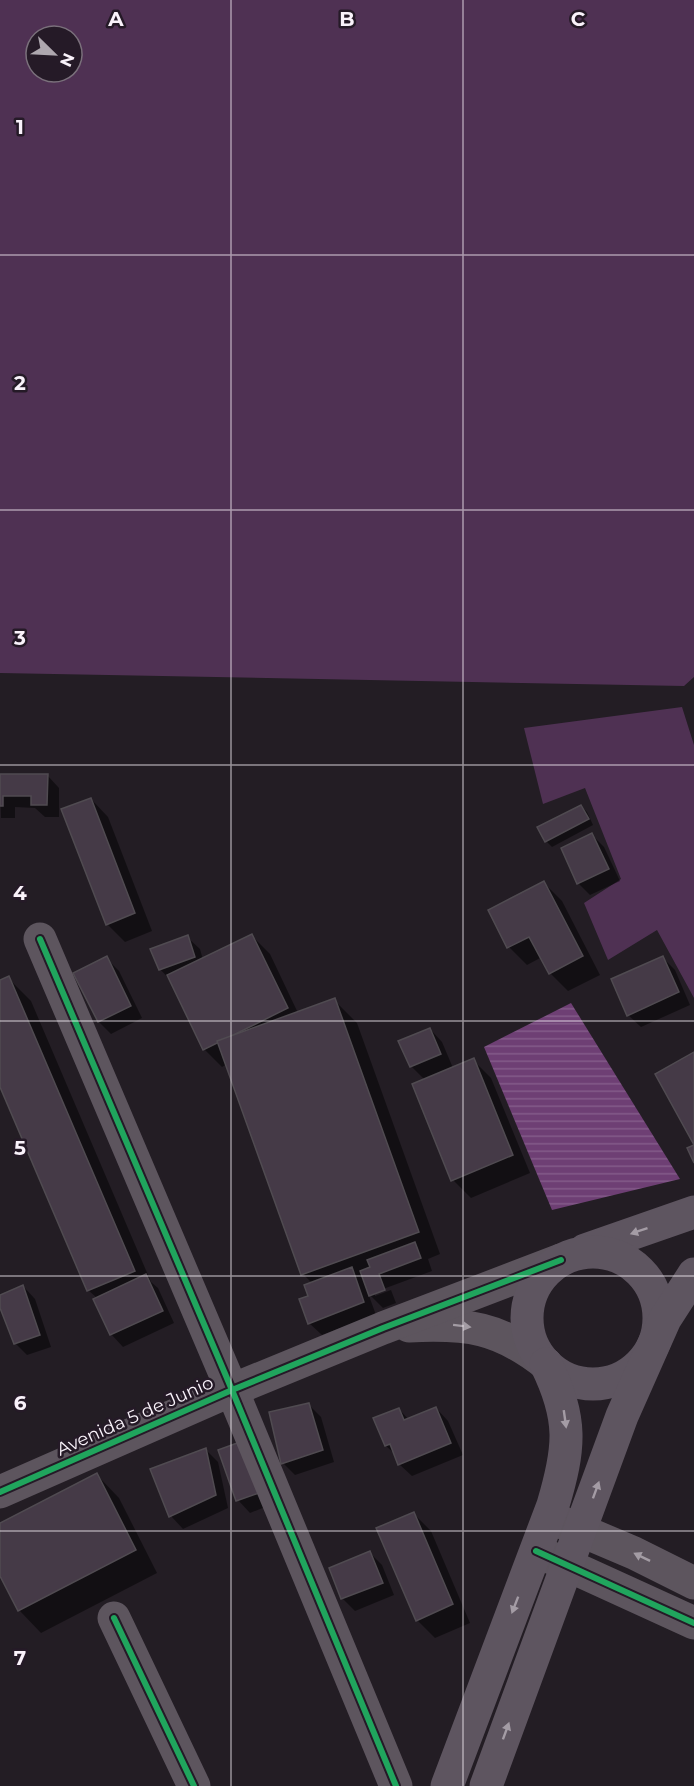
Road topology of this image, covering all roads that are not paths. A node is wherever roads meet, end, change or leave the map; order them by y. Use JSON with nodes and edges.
{"nodes":[{"id":1,"x":40,"y":939,"type":"dead end"},
{"id":2,"x":694,"y":1212,"type":"edge"},
{"id":3,"x":569,"y":1257,"type":"junction"},
{"id":4,"x":694,"y":1274,"type":"edge"},
{"id":5,"x":383,"y":1328,"type":"junction"},
{"id":6,"x":653,"y":1344,"type":"junction"},
{"id":7,"x":546,"y":1364,"type":"junction"},
{"id":8,"x":232,"y":1390,"type":"junction"},
{"id":9,"x":0,"y":1492,"type":"edge"},
{"id":10,"x":548,"y":1516,"type":"junction"},
{"id":11,"x":581,"y":1530,"type":"junction"},
{"id":12,"x":536,"y":1551,"type":"junction"},
{"id":13,"x":568,"y":1564,"type":"junction"},
{"id":14,"x":694,"y":1583,"type":"edge"},
{"id":15,"x":114,"y":1618,"type":"dead end"},
{"id":16,"x":694,"y":1623,"type":"edge"},
{"id":17,"x":194,"y":1786,"type":"edge"},
{"id":18,"x":396,"y":1786,"type":"edge"},
{"id":19,"x":447,"y":1786,"type":"edge"},
{"id":20,"x":486,"y":1786,"type":"edge"}],
"edges":[{"from":1,"to":8,"type":"street"},
{"from":2,"to":3,"type":"main road","one_way":true},
{"from":3,"to":5,"type":"street","name":"Avenida 5 de Junio"},
{"from":3,"to":6,"type":"main road"},
{"from":3,"to":7,"type":"main road"},
{"from":4,"to":6,"type":"main road"},
{"from":5,"to":7,"type":"street","one_way":true},
{"from":5,"to":8,"type":"street","name":"Avenida 5 de Junio"},
{"from":6,"to":7,"type":"main road"},
{"from":11,"to":6,"type":"main road","one_way":true},
{"from":7,"to":10,"type":"main road","one_way":true},
{"from":8,"to":9,"type":"street","name":"Avenida 5 de Junio"},
{"from":8,"to":18,"type":"street"},
{"from":10,"to":11,"type":"street"},
{"from":10,"to":12,"type":"main road"},
{"from":11,"to":13,"type":"main road"},
{"from":14,"to":11,"type":"street","one_way":true},
{"from":12,"to":13,"type":"street"},
{"from":12,"to":19,"type":"main road","one_way":true},
{"from":13,"to":16,"type":"street"},
{"from":20,"to":13,"type":"main road","one_way":true},
{"from":15,"to":17,"type":"street"}]}
